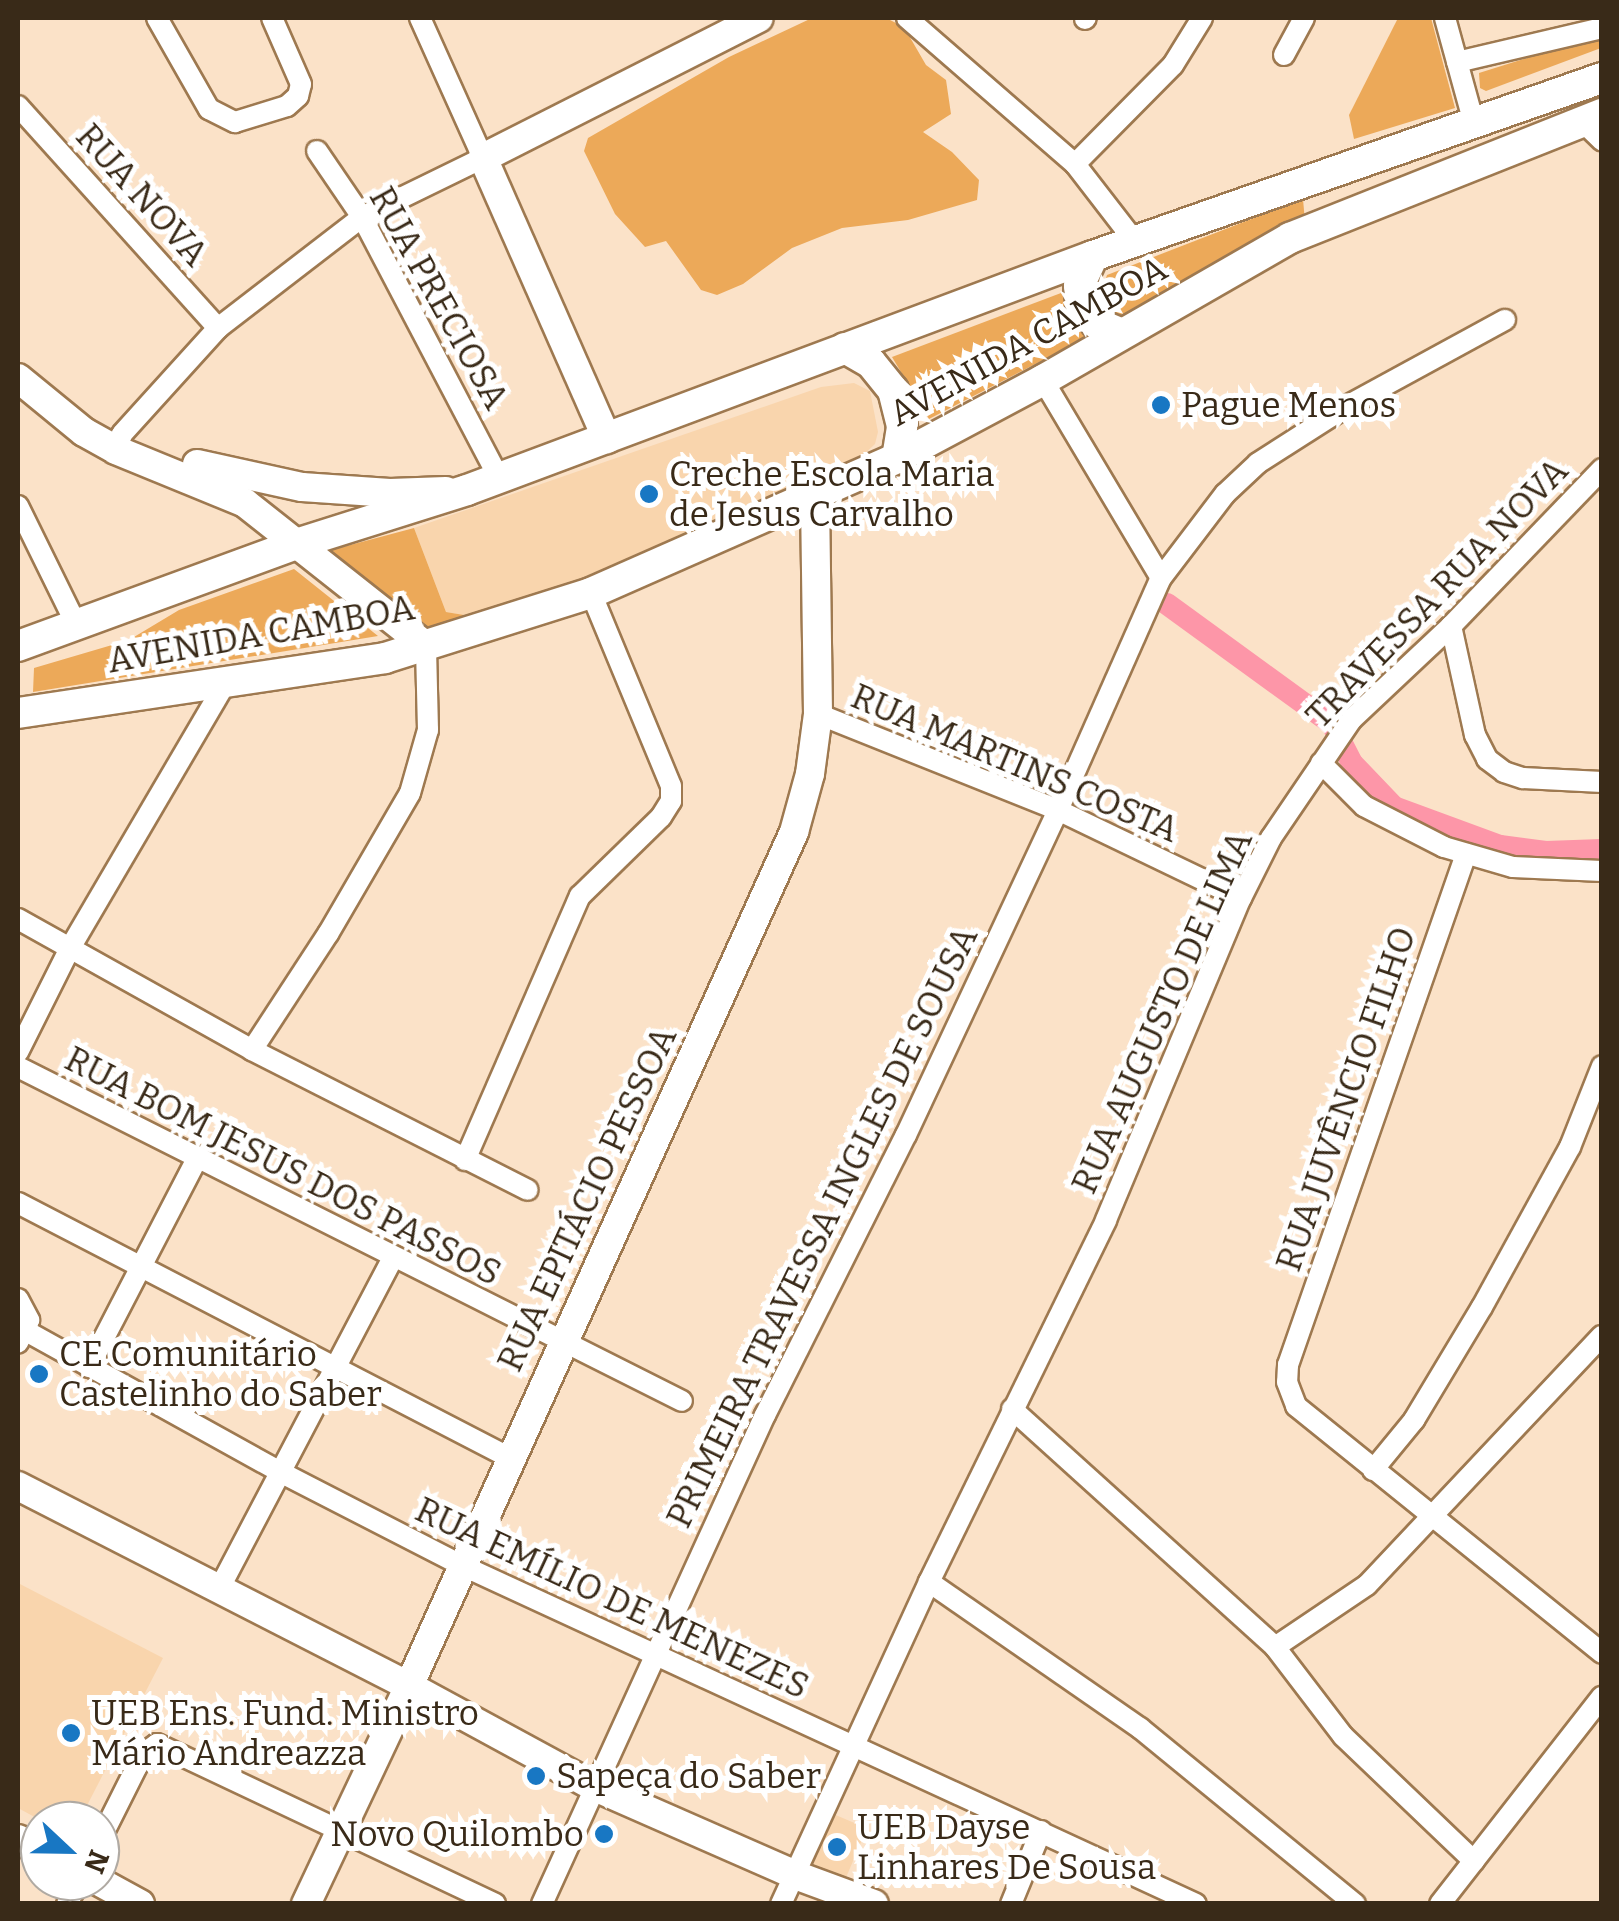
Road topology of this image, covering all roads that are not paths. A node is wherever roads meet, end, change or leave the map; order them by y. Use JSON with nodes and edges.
{"nodes":[{"id":1,"x":158,"y":18,"type":"edge"},
{"id":2,"x":272,"y":18,"type":"edge"},
{"id":3,"x":420,"y":18,"type":"edge"},
{"id":4,"x":759,"y":18,"type":"edge"},
{"id":5,"x":906,"y":18,"type":"edge"},
{"id":6,"x":1202,"y":18,"type":"edge"},
{"id":7,"x":1302,"y":18,"type":"edge"},
{"id":8,"x":1445,"y":18,"type":"edge"},
{"id":9,"x":1602,"y":28,"type":"edge"},
{"id":10,"x":1284,"y":55,"type":"dead end"},
{"id":11,"x":1457,"y":62,"type":"junction"},
{"id":12,"x":1602,"y":78,"type":"edge"},
{"id":13,"x":18,"y":106,"type":"edge"},
{"id":14,"x":1474,"y":123,"type":"junction"},
{"id":15,"x":1595,"y":125,"type":"edge"},
{"id":16,"x":317,"y":151,"type":"dead end"},
{"id":17,"x":483,"y":158,"type":"junction"},
{"id":18,"x":1075,"y":164,"type":"junction"},
{"id":19,"x":362,"y":217,"type":"junction"},
{"id":20,"x":1136,"y":243,"type":"junction"},
{"id":21,"x":1092,"y":256,"type":"junction"},
{"id":22,"x":1505,"y":320,"type":"dead end"},
{"id":23,"x":218,"y":328,"type":"junction"},
{"id":24,"x":1120,"y":333,"type":"junction"},
{"id":25,"x":845,"y":348,"type":"junction"},
{"id":26,"x":18,"y":356,"type":"edge"},
{"id":27,"x":18,"y":378,"type":"edge"},
{"id":28,"x":1042,"y":380,"type":"junction"},
{"id":29,"x":607,"y":439,"type":"junction"},
{"id":30,"x":119,"y":442,"type":"junction"},
{"id":31,"x":897,"y":458,"type":"junction"},
{"id":32,"x":1602,"y":468,"type":"edge"},
{"id":33,"x":500,"y":478,"type":"junction"},
{"id":34,"x":467,"y":490,"type":"junction"},
{"id":35,"x":814,"y":498,"type":"junction"},
{"id":36,"x":18,"y":506,"type":"edge"},
{"id":37,"x":296,"y":544,"type":"junction"},
{"id":38,"x":1161,"y":578,"type":"junction"},
{"id":39,"x":590,"y":593,"type":"junction"},
{"id":40,"x":140,"y":604,"type":"junction"},
{"id":41,"x":77,"y":626,"type":"junction"},
{"id":42,"x":1451,"y":626,"type":"junction"},
{"id":43,"x":18,"y":646,"type":"edge"},
{"id":44,"x":426,"y":646,"type":"junction"},
{"id":45,"x":18,"y":660,"type":"edge"},
{"id":46,"x":228,"y":678,"type":"junction"},
{"id":47,"x":22,"y":710,"type":"edge"},
{"id":48,"x":818,"y":714,"type":"junction"},
{"id":49,"x":1321,"y":763,"type":"junction"},
{"id":50,"x":1602,"y":782,"type":"edge"},
{"id":51,"x":1058,"y":810,"type":"junction"},
{"id":52,"x":1466,"y":854,"type":"junction"},
{"id":53,"x":1602,"y":871,"type":"edge"},
{"id":54,"x":1241,"y":898,"type":"junction"},
{"id":55,"x":18,"y":918,"type":"edge"},
{"id":56,"x":70,"y":948,"type":"junction"},
{"id":57,"x":252,"y":1050,"type":"junction"},
{"id":58,"x":18,"y":1052,"type":"edge"},
{"id":59,"x":1602,"y":1066,"type":"edge"},
{"id":60,"x":18,"y":1067,"type":"edge"},
{"id":61,"x":198,"y":1156,"type":"junction"},
{"id":62,"x":466,"y":1160,"type":"junction"},
{"id":63,"x":528,"y":1190,"type":"dead end"},
{"id":64,"x":18,"y":1203,"type":"edge"},
{"id":65,"x":392,"y":1258,"type":"junction"},
{"id":66,"x":145,"y":1266,"type":"junction"},
{"id":67,"x":18,"y":1299,"type":"edge"},
{"id":68,"x":1602,"y":1336,"type":"edge"},
{"id":69,"x":22,"y":1337,"type":"edge"},
{"id":70,"x":561,"y":1343,"type":"junction"},
{"id":71,"x":89,"y":1368,"type":"junction"},
{"id":72,"x":336,"y":1368,"type":"junction"},
{"id":73,"x":682,"y":1401,"type":"dead end"},
{"id":74,"x":1012,"y":1410,"type":"junction"},
{"id":75,"x":510,"y":1458,"type":"junction"},
{"id":76,"x":1373,"y":1470,"type":"junction"},
{"id":77,"x":282,"y":1473,"type":"junction"},
{"id":78,"x":18,"y":1486,"type":"edge"},
{"id":79,"x":1430,"y":1516,"type":"junction"},
{"id":80,"x":461,"y":1566,"type":"junction"},
{"id":81,"x":929,"y":1582,"type":"junction"},
{"id":82,"x":218,"y":1591,"type":"junction"},
{"id":83,"x":1275,"y":1647,"type":"junction"},
{"id":84,"x":1602,"y":1653,"type":"edge"},
{"id":85,"x":654,"y":1656,"type":"junction"},
{"id":86,"x":409,"y":1686,"type":"junction"},
{"id":87,"x":1602,"y":1697,"type":"edge"},
{"id":88,"x":851,"y":1746,"type":"junction"},
{"id":89,"x":595,"y":1787,"type":"junction"},
{"id":90,"x":120,"y":1801,"type":"edge"},
{"id":91,"x":343,"y":1829,"type":"junction"},
{"id":92,"x":1041,"y":1831,"type":"junction"},
{"id":93,"x":1474,"y":1861,"type":"junction"},
{"id":94,"x":795,"y":1875,"type":"junction"},
{"id":95,"x":1184,"y":1901,"type":"edge"},
{"id":96,"x":306,"y":1904,"type":"edge"},
{"id":97,"x":495,"y":1904,"type":"edge"},
{"id":98,"x":542,"y":1904,"type":"edge"},
{"id":99,"x":781,"y":1904,"type":"edge"},
{"id":100,"x":874,"y":1904,"type":"edge"},
{"id":101,"x":1011,"y":1904,"type":"edge"},
{"id":102,"x":1355,"y":1904,"type":"edge"},
{"id":103,"x":1440,"y":1904,"type":"edge"}],
"edges":[{"from":1,"to":2,"type":"street"},
{"from":3,"to":17,"type":"street"},
{"from":4,"to":17,"type":"street"},
{"from":5,"to":18,"type":"street"},
{"from":6,"to":18,"type":"street"},
{"from":7,"to":10,"type":"street"},
{"from":8,"to":11,"type":"street"},
{"from":9,"to":11,"type":"street"},
{"from":11,"to":14,"type":"street"},
{"from":12,"to":14,"type":"main road","name":"AVENIDA CAMBOA"},
{"from":13,"to":23,"type":"street","name":"RUA NOVA"},
{"from":14,"to":20,"type":"main road","name":"AVENIDA CAMBOA"},
{"from":15,"to":24,"type":"main road","name":"AVENIDA CAMBOA"},
{"from":16,"to":19,"type":"street","name":"RUA PRECIOSA"},
{"from":17,"to":19,"type":"street"},
{"from":17,"to":29,"type":"street"},
{"from":18,"to":20,"type":"street"},
{"from":19,"to":23,"type":"street"},
{"from":19,"to":33,"type":"street","name":"RUA PRECIOSA"},
{"from":20,"to":21,"type":"main road","name":"AVENIDA CAMBOA"},
{"from":21,"to":24,"type":"main road"},
{"from":21,"to":25,"type":"main road","name":"AVENIDA CAMBOA"},
{"from":22,"to":38,"type":"street","name":"PRIMEIRA TRAVESSA INGLES DE SOUSA"},
{"from":23,"to":30,"type":"street"},
{"from":24,"to":28,"type":"main road","name":"AVENIDA CAMBOA"},
{"from":25,"to":29,"type":"main road","name":"AVENIDA CAMBOA"},
{"from":25,"to":31,"type":"main road"},
{"from":26,"to":30,"type":"street"},
{"from":27,"to":30,"type":"street"},
{"from":28,"to":31,"type":"main road","name":"AVENIDA CAMBOA"},
{"from":28,"to":38,"type":"street"},
{"from":29,"to":33,"type":"main road","name":"AVENIDA CAMBOA"},
{"from":30,"to":34,"type":"street"},
{"from":30,"to":37,"type":"street"},
{"from":31,"to":35,"type":"main road","name":"AVENIDA CAMBOA"},
{"from":32,"to":42,"type":"street","name":"TRAVESSA RUA NOVA"},
{"from":33,"to":34,"type":"main road","name":"AVENIDA CAMBOA"},
{"from":34,"to":37,"type":"main road","name":"AVENIDA CAMBOA"},
{"from":35,"to":39,"type":"main road","name":"AVENIDA CAMBOA"},
{"from":35,"to":48,"type":"street","name":"RUA EPITÁCIO PESSOA"},
{"from":36,"to":41,"type":"street"},
{"from":37,"to":40,"type":"main road","name":"AVENIDA CAMBOA"},
{"from":37,"to":44,"type":"street"},
{"from":38,"to":51,"type":"street","name":"PRIMEIRA TRAVESSA INGLES DE SOUSA"},
{"from":39,"to":44,"type":"main road","name":"AVENIDA CAMBOA"},
{"from":39,"to":62,"type":"street"},
{"from":40,"to":41,"type":"main road","name":"AVENIDA CAMBOA"},
{"from":40,"to":45,"type":"main road"},
{"from":41,"to":43,"type":"main road","name":"AVENIDA CAMBOA"},
{"from":42,"to":49,"type":"street","name":"TRAVESSA RUA NOVA"},
{"from":42,"to":50,"type":"street"},
{"from":44,"to":46,"type":"main road","name":"AVENIDA CAMBOA"},
{"from":44,"to":57,"type":"street"},
{"from":46,"to":47,"type":"main road","name":"AVENIDA CAMBOA"},
{"from":46,"to":56,"type":"street"},
{"from":48,"to":51,"type":"street","name":"RUA MARTINS COSTA"},
{"from":48,"to":70,"type":"street","name":"RUA EPITÁCIO PESSOA"},
{"from":49,"to":52,"type":"street"},
{"from":49,"to":54,"type":"street","name":"RUA AUGUSTO DE LIMA"},
{"from":51,"to":54,"type":"street","name":"RUA MARTINS COSTA"},
{"from":51,"to":85,"type":"street","name":"PRIMEIRA TRAVESSA INGLES DE SOUSA"},
{"from":52,"to":53,"type":"street"},
{"from":52,"to":76,"type":"street","name":"RUA JUVÊNCIO FILHO"},
{"from":54,"to":74,"type":"street","name":"RUA AUGUSTO DE LIMA"},
{"from":55,"to":56,"type":"street"},
{"from":56,"to":57,"type":"street"},
{"from":56,"to":58,"type":"street"},
{"from":57,"to":62,"type":"street"},
{"from":59,"to":76,"type":"street"},
{"from":60,"to":61,"type":"street","name":"RUA BOM JESUS DOS PASSOS"},
{"from":61,"to":65,"type":"street","name":"RUA BOM JESUS DOS PASSOS"},
{"from":61,"to":66,"type":"street"},
{"from":62,"to":63,"type":"street"},
{"from":64,"to":66,"type":"street"},
{"from":65,"to":70,"type":"street","name":"RUA BOM JESUS DOS PASSOS"},
{"from":65,"to":72,"type":"street"},
{"from":66,"to":71,"type":"street"},
{"from":66,"to":72,"type":"street"},
{"from":67,"to":69,"type":"street"},
{"from":68,"to":79,"type":"street"},
{"from":69,"to":71,"type":"street","name":"RUA EMÍLIO DE MENEZES"},
{"from":70,"to":73,"type":"street","name":"RUA BOM JESUS DOS PASSOS"},
{"from":70,"to":75,"type":"street","name":"RUA EPITÁCIO PESSOA"},
{"from":71,"to":77,"type":"street","name":"RUA EMÍLIO DE MENEZES"},
{"from":72,"to":75,"type":"street"},
{"from":72,"to":77,"type":"street"},
{"from":74,"to":81,"type":"street","name":"RUA AUGUSTO DE LIMA"},
{"from":74,"to":83,"type":"street"},
{"from":75,"to":80,"type":"street","name":"RUA EPITÁCIO PESSOA"},
{"from":76,"to":79,"type":"street"},
{"from":77,"to":80,"type":"street","name":"RUA EMÍLIO DE MENEZES"},
{"from":77,"to":82,"type":"street"},
{"from":78,"to":82,"type":"street"},
{"from":79,"to":83,"type":"street"},
{"from":79,"to":84,"type":"street"},
{"from":80,"to":85,"type":"street","name":"RUA EMÍLIO DE MENEZES"},
{"from":80,"to":86,"type":"street","name":"RUA EPITÁCIO PESSOA"},
{"from":81,"to":88,"type":"street","name":"RUA AUGUSTO DE LIMA"},
{"from":81,"to":102,"type":"street"},
{"from":82,"to":86,"type":"street"},
{"from":83,"to":93,"type":"street"},
{"from":85,"to":88,"type":"street","name":"RUA EMÍLIO DE MENEZES"},
{"from":85,"to":89,"type":"street","name":"PRIMEIRA TRAVESSA INGLES DE SOUSA"},
{"from":86,"to":89,"type":"street"},
{"from":86,"to":91,"type":"street","name":"RUA EPITÁCIO PESSOA"},
{"from":87,"to":93,"type":"street"},
{"from":88,"to":92,"type":"street","name":"RUA EMÍLIO DE MENEZES"},
{"from":88,"to":94,"type":"street","name":"RUA AUGUSTO DE LIMA"},
{"from":89,"to":94,"type":"street"},
{"from":89,"to":98,"type":"street","name":"PRIMEIRA TRAVESSA INGLES DE SOUSA"},
{"from":90,"to":91,"type":"street"},
{"from":91,"to":96,"type":"street","name":"RUA EPITÁCIO PESSOA"},
{"from":91,"to":97,"type":"street"},
{"from":92,"to":95,"type":"street","name":"RUA EMÍLIO DE MENEZES"},
{"from":92,"to":101,"type":"street"},
{"from":93,"to":103,"type":"street"},
{"from":94,"to":99,"type":"street","name":"RUA AUGUSTO DE LIMA"},
{"from":94,"to":100,"type":"street"}]}
